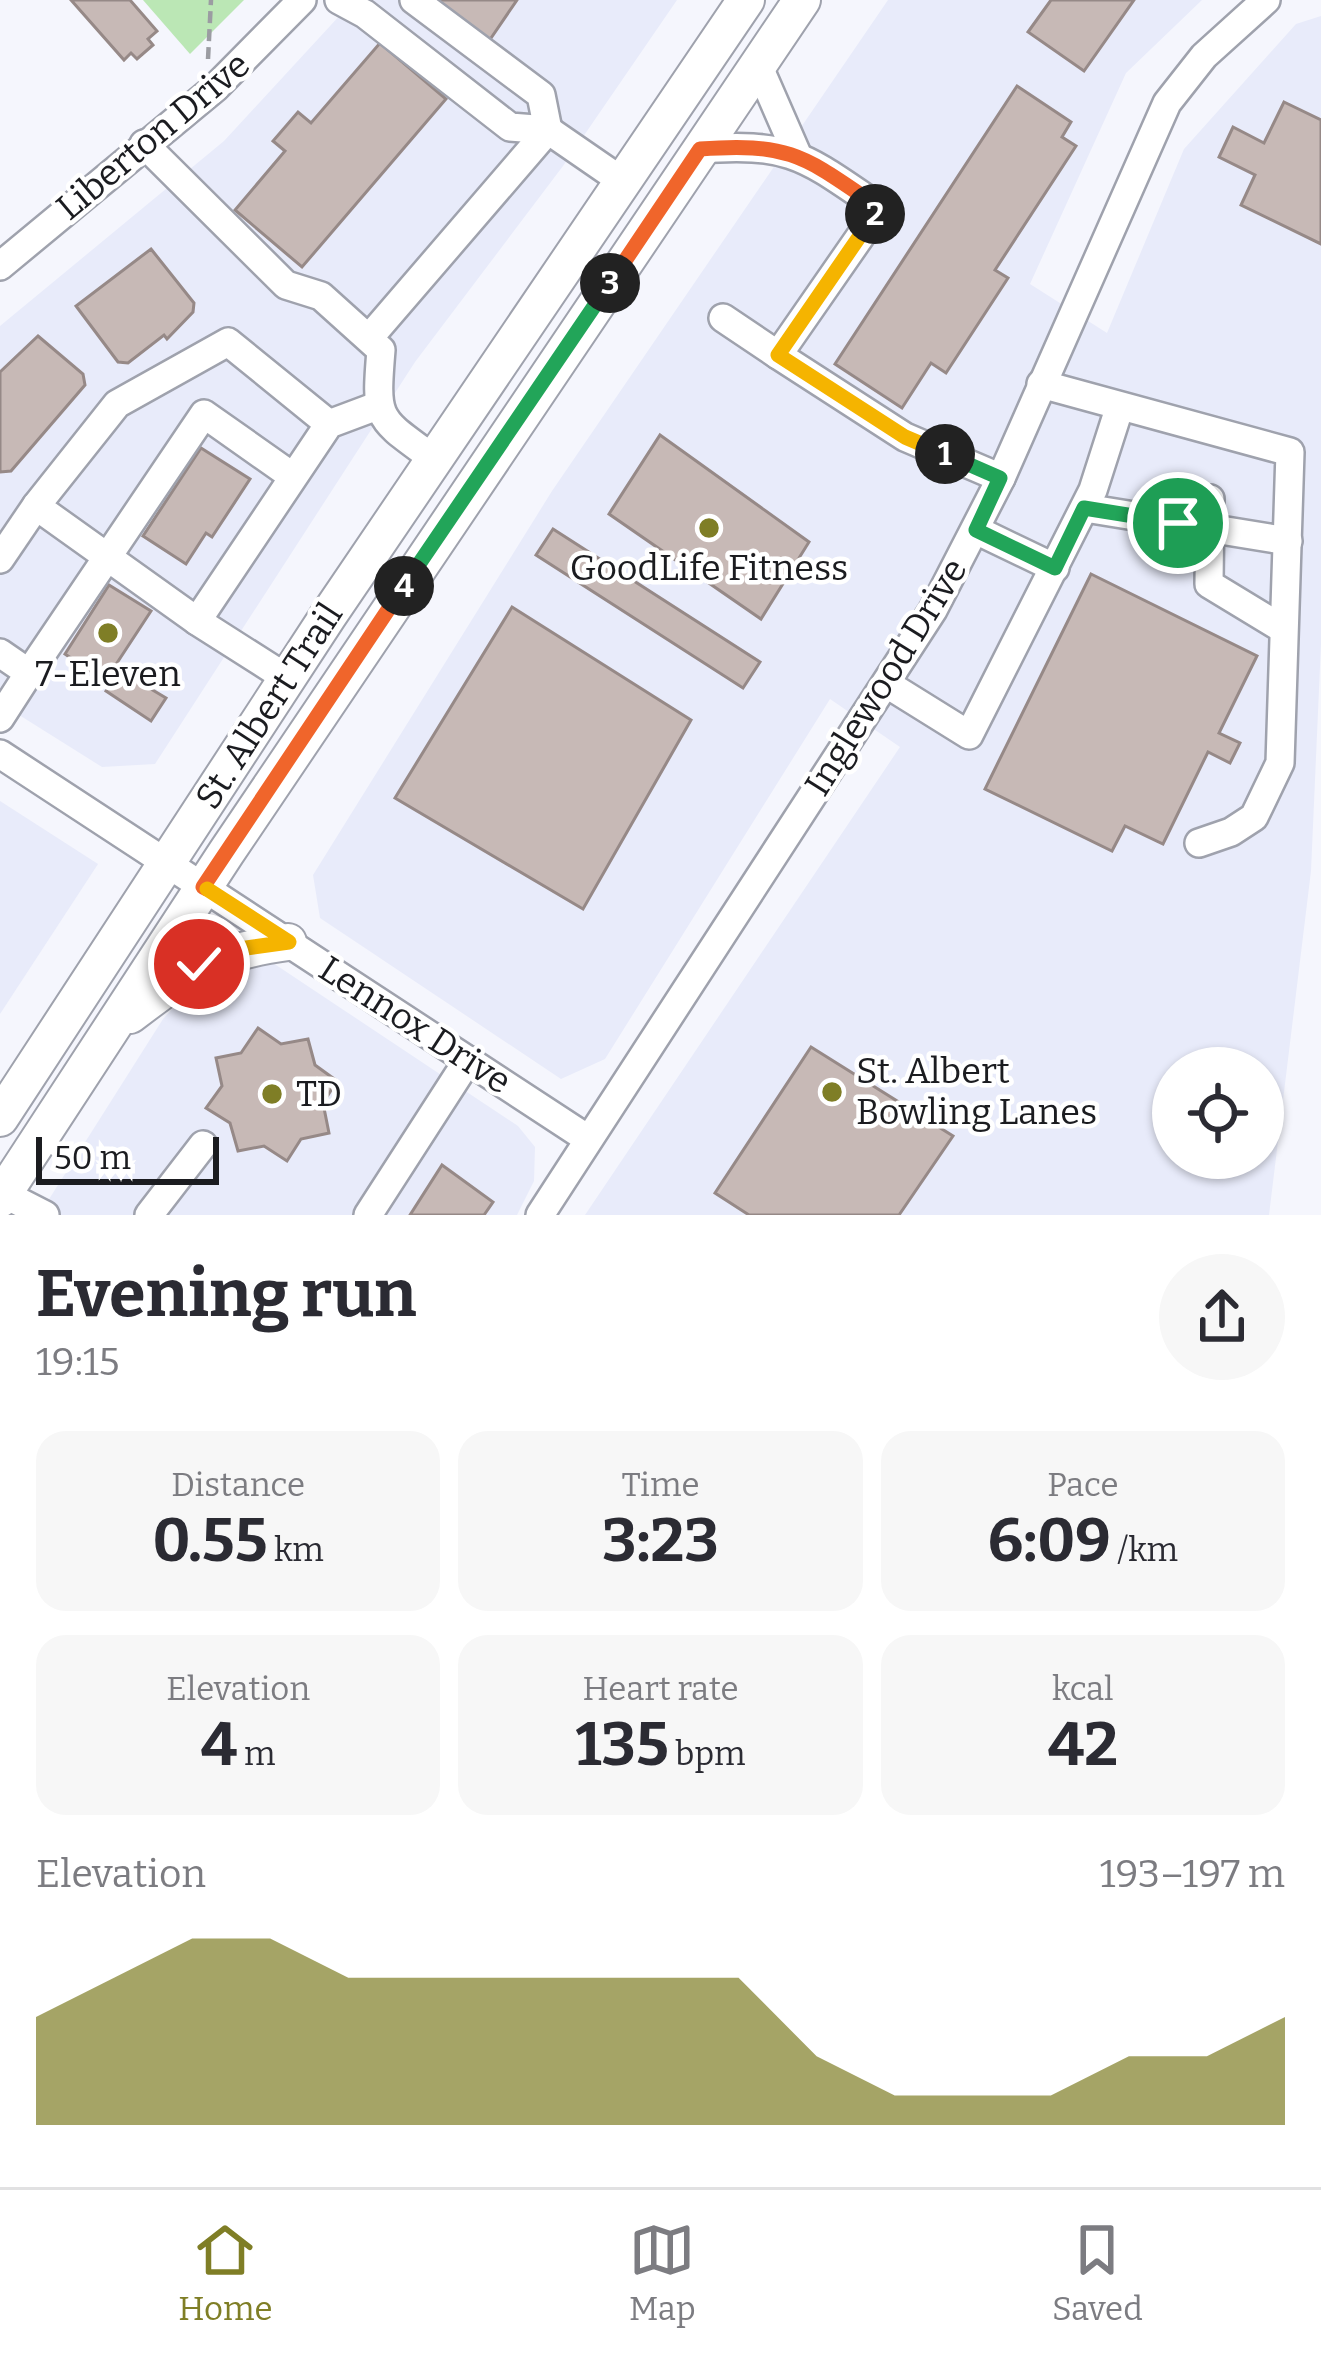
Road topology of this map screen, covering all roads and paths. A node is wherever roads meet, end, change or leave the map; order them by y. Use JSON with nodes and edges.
{"nodes":[{"id":1,"x":211,"y":0,"type":"edge"},
{"id":2,"x":302,"y":0,"type":"edge"},
{"id":3,"x":339,"y":0,"type":"edge"},
{"id":4,"x":414,"y":0,"type":"edge"},
{"id":5,"x":746,"y":0,"type":"edge"},
{"id":6,"x":802,"y":0,"type":"edge"},
{"id":7,"x":1267,"y":0,"type":"edge"},
{"id":8,"x":758,"y":65,"type":"junction"},
{"id":9,"x":215,"y":88,"type":"junction"},
{"id":10,"x":548,"y":130,"type":"junction"},
{"id":11,"x":144,"y":144,"type":"junction"},
{"id":12,"x":700,"y":149,"type":"junction"},
{"id":13,"x":796,"y":152,"type":"junction"},
{"id":14,"x":622,"y":182,"type":"junction"},
{"id":15,"x":0,"y":266,"type":"edge"},
{"id":16,"x":723,"y":319,"type":"dead end"},
{"id":17,"x":369,"y":338,"type":"junction"},
{"id":18,"x":778,"y":355,"type":"junction"},
{"id":19,"x":1041,"y":384,"type":"junction"},
{"id":20,"x":159,"y":385,"type":"junction"},
{"id":21,"x":377,"y":406,"type":"junction"},
{"id":22,"x":1119,"y":409,"type":"junction"},
{"id":23,"x":204,"y":414,"type":"junction"},
{"id":24,"x":329,"y":424,"type":"junction"},
{"id":25,"x":434,"y":459,"type":"junction"},
{"id":26,"x":292,"y":476,"type":"junction"},
{"id":27,"x":1000,"y":478,"type":"junction"},
{"id":28,"x":1210,"y":499,"type":"dead end"},
{"id":29,"x":36,"y":506,"type":"junction"},
{"id":30,"x":1084,"y":508,"type":"junction"},
{"id":31,"x":1211,"y":529,"type":"junction"},
{"id":32,"x":976,"y":530,"type":"junction"},
{"id":33,"x":1288,"y":541,"type":"junction"},
{"id":34,"x":107,"y":557,"type":"junction"},
{"id":35,"x":0,"y":559,"type":"edge"},
{"id":36,"x":1055,"y":568,"type":"junction"},
{"id":37,"x":197,"y":621,"type":"junction"},
{"id":38,"x":1283,"y":629,"type":"junction"},
{"id":39,"x":0,"y":653,"type":"edge"},
{"id":40,"x":29,"y":673,"type":"junction"},
{"id":41,"x":287,"y":679,"type":"junction"},
{"id":42,"x":887,"y":684,"type":"junction"},
{"id":43,"x":0,"y":718,"type":"edge"},
{"id":44,"x":0,"y":754,"type":"edge"},
{"id":45,"x":1199,"y":843,"type":"dead end"},
{"id":46,"x":167,"y":863,"type":"junction"},
{"id":47,"x":203,"y":887,"type":"junction"},
{"id":48,"x":289,"y":942,"type":"junction"},
{"id":49,"x":108,"y":1032,"type":"junction"},
{"id":50,"x":467,"y":1060,"type":"junction"},
{"id":51,"x":0,"y":1118,"type":"edge"},
{"id":52,"x":588,"y":1139,"type":"junction"},
{"id":53,"x":203,"y":1145,"type":"dead end"},
{"id":54,"x":2,"y":1197,"type":"edge"},
{"id":55,"x":45,"y":1215,"type":"edge"},
{"id":56,"x":149,"y":1215,"type":"edge"},
{"id":57,"x":368,"y":1215,"type":"edge"},
{"id":58,"x":539,"y":1215,"type":"edge"}],
"edges":[{"from":1,"to":9,"type":"path"},
{"from":2,"to":9,"type":"street","name":"Liberton Drive"},
{"from":3,"to":10,"type":"street"},
{"from":4,"to":10,"type":"street"},
{"from":5,"to":14,"type":"main road","name":"St. Albert Trail"},
{"from":6,"to":8,"type":"main road","name":"St. Albert Trail"},
{"from":7,"to":19,"type":"street","name":"Inglewood Drive"},
{"from":8,"to":12,"type":"main road","name":"St. Albert Trail"},
{"from":8,"to":13,"type":"street"},
{"from":9,"to":11,"type":"street","name":"Liberton Drive"},
{"from":10,"to":14,"type":"street"},
{"from":10,"to":17,"type":"street"},
{"from":11,"to":15,"type":"street","name":"Liberton Drive"},
{"from":11,"to":17,"type":"street"},
{"from":12,"to":13,"type":"street"},
{"from":12,"to":47,"type":"main road","name":"St. Albert Trail"},
{"from":13,"to":18,"type":"street"},
{"from":14,"to":25,"type":"main road","name":"St. Albert Trail"},
{"from":16,"to":18,"type":"street"},
{"from":17,"to":21,"type":"street"},
{"from":18,"to":27,"type":"street"},
{"from":19,"to":22,"type":"street"},
{"from":19,"to":27,"type":"street","name":"Inglewood Drive"},
{"from":20,"to":23,"type":"street"},
{"from":20,"to":24,"type":"street"},
{"from":20,"to":29,"type":"street"},
{"from":21,"to":24,"type":"street"},
{"from":21,"to":25,"type":"street"},
{"from":22,"to":30,"type":"street"},
{"from":22,"to":33,"type":"street"},
{"from":23,"to":26,"type":"street"},
{"from":23,"to":34,"type":"street"},
{"from":24,"to":26,"type":"street"},
{"from":25,"to":41,"type":"main road","name":"St. Albert Trail"},
{"from":26,"to":37,"type":"street"},
{"from":27,"to":32,"type":"street","name":"Inglewood Drive"},
{"from":28,"to":31,"type":"street"},
{"from":29,"to":34,"type":"street"},
{"from":29,"to":35,"type":"street"},
{"from":30,"to":31,"type":"street"},
{"from":30,"to":36,"type":"street"},
{"from":31,"to":33,"type":"street"},
{"from":31,"to":38,"type":"street"},
{"from":32,"to":36,"type":"street"},
{"from":32,"to":42,"type":"street","name":"Inglewood Drive"},
{"from":33,"to":38,"type":"street"},
{"from":34,"to":37,"type":"street"},
{"from":34,"to":40,"type":"street"},
{"from":36,"to":42,"type":"street"},
{"from":37,"to":41,"type":"street"},
{"from":38,"to":45,"type":"street"},
{"from":39,"to":40,"type":"street"},
{"from":40,"to":43,"type":"street"},
{"from":41,"to":46,"type":"main road","name":"St. Albert Trail"},
{"from":42,"to":52,"type":"street","name":"Inglewood Drive"},
{"from":44,"to":46,"type":"street","name":"Lennox Drive"},
{"from":46,"to":47,"type":"street","name":"Lennox Drive"},
{"from":46,"to":51,"type":"main road","name":"St. Albert Trail"},
{"from":47,"to":48,"type":"street","name":"Lennox Drive"},
{"from":47,"to":49,"type":"main road","name":"St. Albert Trail"},
{"from":48,"to":49,"type":"main road"},
{"from":48,"to":50,"type":"street","name":"Lennox Drive"},
{"from":49,"to":54,"type":"main road","name":"St. Albert Trail"},
{"from":50,"to":52,"type":"street","name":"Lennox Drive"},
{"from":50,"to":57,"type":"street"},
{"from":52,"to":58,"type":"street","name":"Inglewood Drive"},
{"from":53,"to":56,"type":"street"},
{"from":54,"to":55,"type":"street"}]}
